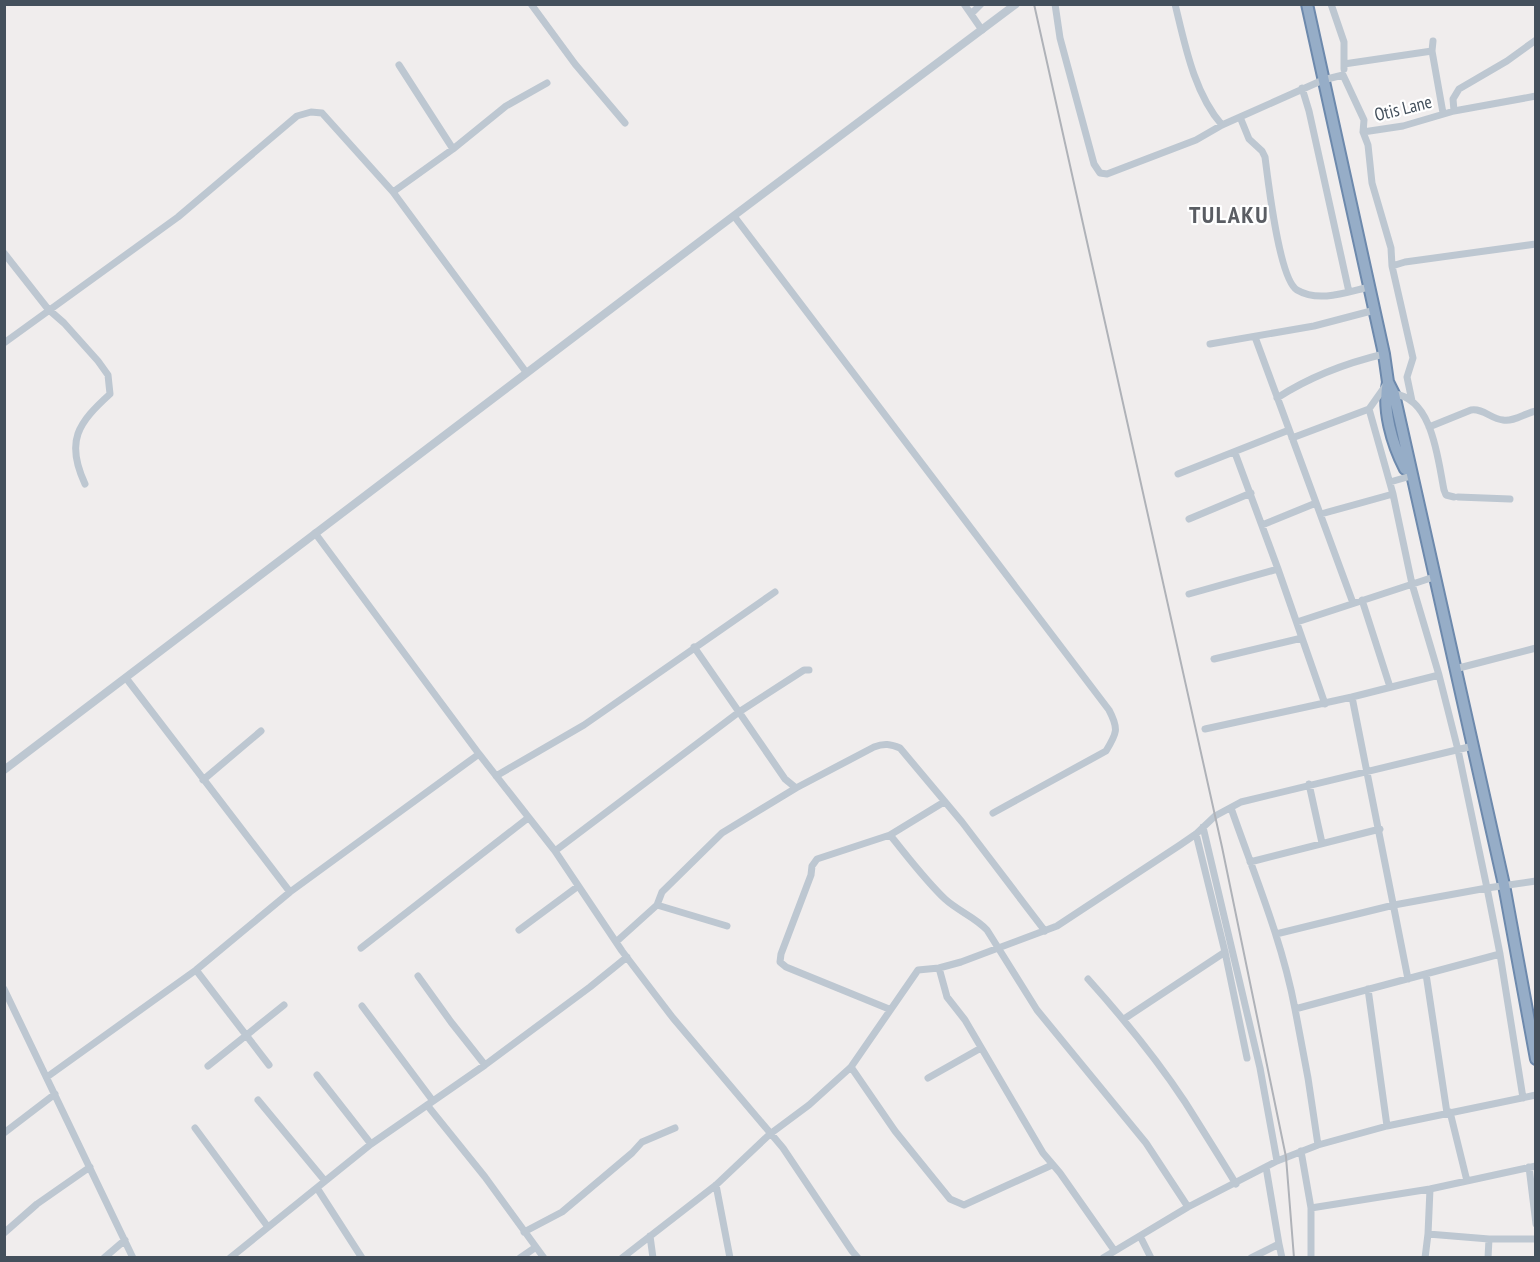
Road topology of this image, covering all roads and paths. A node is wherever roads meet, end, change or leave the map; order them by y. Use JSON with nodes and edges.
{"nodes":[{"id":1,"x":531,"y":4,"type":"edge"},
{"id":2,"x":964,"y":4,"type":"edge"},
{"id":3,"x":981,"y":4,"type":"edge"},
{"id":4,"x":1016,"y":4,"type":"edge"},
{"id":5,"x":1055,"y":4,"type":"edge"},
{"id":6,"x":1175,"y":4,"type":"edge"},
{"id":7,"x":1307,"y":4,"type":"edge"},
{"id":8,"x":1331,"y":4,"type":"edge"},
{"id":9,"x":971,"y":14,"type":"junction"},
{"id":10,"x":982,"y":30,"type":"junction"},
{"id":11,"x":1536,"y":40,"type":"edge"},
{"id":12,"x":1433,"y":41,"type":"dead end"},
{"id":13,"x":1432,"y":51,"type":"junction"},
{"id":14,"x":1344,"y":64,"type":"junction"},
{"id":15,"x":399,"y":65,"type":"dead end"},
{"id":16,"x":1343,"y":75,"type":"junction"},
{"id":17,"x":1323,"y":80,"type":"junction"},
{"id":18,"x":547,"y":83,"type":"dead end"},
{"id":19,"x":1302,"y":88,"type":"junction"},
{"id":20,"x":1536,"y":96,"type":"edge"},
{"id":21,"x":1454,"y":111,"type":"junction"},
{"id":22,"x":1443,"y":113,"type":"junction"},
{"id":23,"x":1240,"y":117,"type":"junction"},
{"id":24,"x":625,"y":123,"type":"dead end"},
{"id":25,"x":1222,"y":125,"type":"junction"},
{"id":26,"x":1363,"y":132,"type":"junction"},
{"id":27,"x":453,"y":149,"type":"junction"},
{"id":28,"x":393,"y":192,"type":"junction"},
{"id":29,"x":734,"y":216,"type":"junction"},
{"id":30,"x":1536,"y":244,"type":"edge"},
{"id":31,"x":4,"y":253,"type":"edge"},
{"id":32,"x":1392,"y":266,"type":"junction"},
{"id":33,"x":1369,"y":287,"type":"junction"},
{"id":34,"x":1349,"y":292,"type":"junction"},
{"id":35,"x":48,"y":309,"type":"junction"},
{"id":36,"x":1375,"y":310,"type":"junction"},
{"id":37,"x":1255,"y":337,"type":"junction"},
{"id":38,"x":4,"y":343,"type":"edge"},
{"id":39,"x":1210,"y":344,"type":"dead end"},
{"id":40,"x":1384,"y":354,"type":"junction"},
{"id":41,"x":526,"y":372,"type":"junction"},
{"id":42,"x":1388,"y":382,"type":"junction"},
{"id":43,"x":1394,"y":394,"type":"junction"},
{"id":44,"x":1277,"y":398,"type":"junction"},
{"id":45,"x":1412,"y":401,"type":"junction"},
{"id":46,"x":1370,"y":409,"type":"junction"},
{"id":47,"x":1536,"y":411,"type":"edge"},
{"id":48,"x":1430,"y":427,"type":"junction"},
{"id":49,"x":1289,"y":430,"type":"junction"},
{"id":50,"x":1292,"y":438,"type":"junction"},
{"id":51,"x":1235,"y":453,"type":"junction"},
{"id":52,"x":1178,"y":474,"type":"dead end"},
{"id":53,"x":1411,"y":476,"type":"junction"},
{"id":54,"x":1390,"y":482,"type":"junction"},
{"id":55,"x":85,"y":483,"type":"dead end"},
{"id":56,"x":1251,"y":493,"type":"junction"},
{"id":57,"x":1393,"y":494,"type":"junction"},
{"id":58,"x":1510,"y":499,"type":"dead end"},
{"id":59,"x":1316,"y":503,"type":"junction"},
{"id":60,"x":1321,"y":514,"type":"junction"},
{"id":61,"x":1190,"y":519,"type":"dead end"},
{"id":62,"x":1262,"y":525,"type":"junction"},
{"id":63,"x":315,"y":533,"type":"junction"},
{"id":64,"x":1278,"y":569,"type":"junction"},
{"id":65,"x":1434,"y":577,"type":"junction"},
{"id":66,"x":1412,"y":584,"type":"junction"},
{"id":67,"x":775,"y":592,"type":"dead end"},
{"id":68,"x":1189,"y":594,"type":"dead end"},
{"id":69,"x":1362,"y":600,"type":"junction"},
{"id":70,"x":1353,"y":603,"type":"junction"},
{"id":71,"x":1297,"y":622,"type":"junction"},
{"id":72,"x":1302,"y":638,"type":"junction"},
{"id":73,"x":694,"y":647,"type":"junction"},
{"id":74,"x":1536,"y":648,"type":"edge"},
{"id":75,"x":1214,"y":659,"type":"dead end"},
{"id":76,"x":1455,"y":669,"type":"junction"},
{"id":77,"x":809,"y":670,"type":"dead end"},
{"id":78,"x":1439,"y":675,"type":"junction"},
{"id":79,"x":126,"y":678,"type":"junction"},
{"id":80,"x":1390,"y":687,"type":"junction"},
{"id":81,"x":1352,"y":697,"type":"junction"},
{"id":82,"x":1325,"y":704,"type":"junction"},
{"id":83,"x":739,"y":712,"type":"junction"},
{"id":84,"x":1205,"y":729,"type":"dead end"},
{"id":85,"x":261,"y":731,"type":"dead end"},
{"id":86,"x":1473,"y":746,"type":"junction"},
{"id":87,"x":1458,"y":750,"type":"junction"},
{"id":88,"x":479,"y":754,"type":"junction"},
{"id":89,"x":4,"y":770,"type":"edge"},
{"id":90,"x":1367,"y":770,"type":"junction"},
{"id":91,"x":496,"y":776,"type":"junction"},
{"id":92,"x":203,"y":780,"type":"junction"},
{"id":93,"x":1309,"y":784,"type":"junction"},
{"id":94,"x":796,"y":788,"type":"junction"},
{"id":95,"x":944,"y":802,"type":"junction"},
{"id":96,"x":1231,"y":808,"type":"junction"},
{"id":97,"x":993,"y":813,"type":"dead end"},
{"id":98,"x":528,"y":818,"type":"junction"},
{"id":99,"x":1203,"y":827,"type":"junction"},
{"id":100,"x":1380,"y":829,"type":"junction"},
{"id":101,"x":1196,"y":834,"type":"junction"},
{"id":102,"x":890,"y":835,"type":"junction"},
{"id":103,"x":1322,"y":843,"type":"junction"},
{"id":104,"x":555,"y":851,"type":"junction"},
{"id":105,"x":1250,"y":862,"type":"junction"},
{"id":106,"x":1536,"y":881,"type":"edge"},
{"id":107,"x":1504,"y":885,"type":"junction"},
{"id":108,"x":578,"y":887,"type":"junction"},
{"id":109,"x":1487,"y":888,"type":"junction"},
{"id":110,"x":290,"y":892,"type":"junction"},
{"id":111,"x":657,"y":905,"type":"junction"},
{"id":112,"x":1394,"y":905,"type":"junction"},
{"id":113,"x":727,"y":926,"type":"dead end"},
{"id":114,"x":519,"y":930,"type":"dead end"},
{"id":115,"x":1045,"y":931,"type":"junction"},
{"id":116,"x":1276,"y":934,"type":"junction"},
{"id":117,"x":616,"y":942,"type":"junction"},
{"id":118,"x":361,"y":948,"type":"dead end"},
{"id":119,"x":998,"y":949,"type":"junction"},
{"id":120,"x":1225,"y":952,"type":"junction"},
{"id":121,"x":1500,"y":954,"type":"junction"},
{"id":122,"x":627,"y":957,"type":"junction"},
{"id":123,"x":939,"y":968,"type":"junction"},
{"id":124,"x":196,"y":970,"type":"junction"},
{"id":125,"x":1426,"y":974,"type":"junction"},
{"id":126,"x":418,"y":976,"type":"dead end"},
{"id":127,"x":1088,"y":979,"type":"dead end"},
{"id":128,"x":1408,"y":979,"type":"junction"},
{"id":129,"x":4,"y":989,"type":"edge"},
{"id":130,"x":1368,"y":989,"type":"junction"},
{"id":131,"x":284,"y":1005,"type":"dead end"},
{"id":132,"x":362,"y":1006,"type":"dead end"},
{"id":133,"x":12,"y":1008,"type":"junction"},
{"id":134,"x":889,"y":1009,"type":"junction"},
{"id":135,"x":1295,"y":1009,"type":"junction"},
{"id":136,"x":4,"y":1014,"type":"edge"},
{"id":137,"x":1124,"y":1019,"type":"junction"},
{"id":138,"x":247,"y":1036,"type":"junction"},
{"id":139,"x":981,"y":1048,"type":"junction"},
{"id":140,"x":1247,"y":1058,"type":"dead end"},
{"id":141,"x":1536,"y":1059,"type":"edge"},
{"id":142,"x":269,"y":1065,"type":"dead end"},
{"id":143,"x":485,"y":1065,"type":"junction"},
{"id":144,"x":208,"y":1066,"type":"dead end"},
{"id":145,"x":850,"y":1067,"type":"junction"},
{"id":146,"x":317,"y":1075,"type":"dead end"},
{"id":147,"x":47,"y":1077,"type":"junction"},
{"id":148,"x":928,"y":1078,"type":"dead end"},
{"id":149,"x":55,"y":1094,"type":"junction"},
{"id":150,"x":1536,"y":1095,"type":"edge"},
{"id":151,"x":1523,"y":1098,"type":"junction"},
{"id":152,"x":258,"y":1100,"type":"dead end"},
{"id":153,"x":430,"y":1103,"type":"junction"},
{"id":154,"x":1449,"y":1112,"type":"junction"},
{"id":155,"x":1387,"y":1126,"type":"junction"},
{"id":156,"x":195,"y":1128,"type":"dead end"},
{"id":157,"x":675,"y":1128,"type":"dead end"},
{"id":158,"x":4,"y":1133,"type":"edge"},
{"id":159,"x":770,"y":1134,"type":"junction"},
{"id":160,"x":371,"y":1144,"type":"junction"},
{"id":161,"x":1318,"y":1145,"type":"junction"},
{"id":162,"x":1301,"y":1151,"type":"junction"},
{"id":163,"x":1277,"y":1161,"type":"junction"},
{"id":164,"x":1052,"y":1165,"type":"junction"},
{"id":165,"x":90,"y":1167,"type":"junction"},
{"id":166,"x":1266,"y":1167,"type":"junction"},
{"id":167,"x":1532,"y":1167,"type":"edge"},
{"id":168,"x":325,"y":1181,"type":"junction"},
{"id":169,"x":1467,"y":1181,"type":"junction"},
{"id":170,"x":1236,"y":1184,"type":"junction"},
{"id":171,"x":716,"y":1185,"type":"junction"},
{"id":172,"x":317,"y":1188,"type":"junction"},
{"id":173,"x":1430,"y":1189,"type":"junction"},
{"id":174,"x":1188,"y":1207,"type":"junction"},
{"id":175,"x":1311,"y":1208,"type":"junction"},
{"id":176,"x":1536,"y":1224,"type":"edge"},
{"id":177,"x":268,"y":1227,"type":"junction"},
{"id":178,"x":524,"y":1232,"type":"junction"},
{"id":179,"x":4,"y":1233,"type":"edge"},
{"id":180,"x":1428,"y":1234,"type":"junction"},
{"id":181,"x":650,"y":1236,"type":"junction"},
{"id":182,"x":1140,"y":1236,"type":"junction"},
{"id":183,"x":1490,"y":1239,"type":"junction"},
{"id":184,"x":1536,"y":1239,"type":"edge"},
{"id":185,"x":125,"y":1240,"type":"junction"},
{"id":186,"x":1279,"y":1244,"type":"junction"},
{"id":187,"x":536,"y":1247,"type":"junction"},
{"id":188,"x":1114,"y":1250,"type":"junction"},
{"id":189,"x":104,"y":1257,"type":"edge"},
{"id":190,"x":133,"y":1257,"type":"edge"},
{"id":191,"x":230,"y":1257,"type":"edge"},
{"id":192,"x":362,"y":1257,"type":"edge"},
{"id":193,"x":520,"y":1257,"type":"edge"},
{"id":194,"x":544,"y":1257,"type":"edge"},
{"id":195,"x":622,"y":1257,"type":"edge"},
{"id":196,"x":653,"y":1257,"type":"edge"},
{"id":197,"x":730,"y":1257,"type":"edge"},
{"id":198,"x":858,"y":1257,"type":"edge"},
{"id":199,"x":1103,"y":1257,"type":"edge"},
{"id":200,"x":1151,"y":1257,"type":"edge"},
{"id":201,"x":1251,"y":1257,"type":"edge"},
{"id":202,"x":1281,"y":1257,"type":"edge"},
{"id":203,"x":1311,"y":1257,"type":"edge"},
{"id":204,"x":1425,"y":1257,"type":"edge"},
{"id":205,"x":1488,"y":1257,"type":"edge"}],
"edges":[{"from":1,"to":24,"type":"street"},
{"from":2,"to":9,"type":"street"},
{"from":3,"to":9,"type":"street"},
{"from":4,"to":10,"type":"street"},
{"from":5,"to":25,"type":"street"},
{"from":6,"to":25,"type":"street"},
{"from":7,"to":17,"type":"highway"},
{"from":8,"to":14,"type":"street"},
{"from":9,"to":10,"type":"street"},
{"from":10,"to":29,"type":"street"},
{"from":11,"to":21,"type":"street","name":"Otis Lane"},
{"from":12,"to":13,"type":"street"},
{"from":13,"to":14,"type":"street"},
{"from":13,"to":22,"type":"street"},
{"from":14,"to":16,"type":"street"},
{"from":15,"to":27,"type":"street"},
{"from":16,"to":17,"type":"street"},
{"from":16,"to":26,"type":"street","name":"Otis Lane"},
{"from":17,"to":19,"type":"street"},
{"from":17,"to":33,"type":"highway"},
{"from":18,"to":27,"type":"street"},
{"from":19,"to":23,"type":"street"},
{"from":19,"to":34,"type":"street"},
{"from":20,"to":21,"type":"street"},
{"from":21,"to":22,"type":"street","name":"Otis Lane"},
{"from":22,"to":26,"type":"street","name":"Otis Lane"},
{"from":23,"to":25,"type":"street"},
{"from":23,"to":34,"type":"street"},
{"from":26,"to":32,"type":"street"},
{"from":27,"to":28,"type":"street"},
{"from":28,"to":35,"type":"street"},
{"from":28,"to":41,"type":"street"},
{"from":29,"to":41,"type":"street"},
{"from":29,"to":97,"type":"street"},
{"from":30,"to":32,"type":"street"},
{"from":31,"to":35,"type":"street"},
{"from":32,"to":45,"type":"street"},
{"from":33,"to":34,"type":"street"},
{"from":33,"to":36,"type":"highway"},
{"from":35,"to":38,"type":"street"},
{"from":35,"to":55,"type":"street"},
{"from":36,"to":37,"type":"street"},
{"from":36,"to":40,"type":"highway"},
{"from":37,"to":39,"type":"street"},
{"from":37,"to":44,"type":"street"},
{"from":40,"to":42,"type":"highway"},
{"from":40,"to":44,"type":"street"},
{"from":41,"to":63,"type":"street"},
{"from":42,"to":43,"type":"highway"},
{"from":42,"to":46,"type":"street"},
{"from":42,"to":53,"type":"highway"},
{"from":43,"to":45,"type":"street"},
{"from":43,"to":53,"type":"highway"},
{"from":44,"to":49,"type":"street"},
{"from":45,"to":48,"type":"street"},
{"from":46,"to":50,"type":"street"},
{"from":46,"to":54,"type":"street"},
{"from":47,"to":48,"type":"street"},
{"from":48,"to":58,"type":"street"},
{"from":49,"to":50,"type":"street"},
{"from":49,"to":51,"type":"street"},
{"from":50,"to":59,"type":"street"},
{"from":51,"to":52,"type":"street"},
{"from":51,"to":56,"type":"street"},
{"from":53,"to":54,"type":"street"},
{"from":53,"to":65,"type":"highway"},
{"from":54,"to":57,"type":"street"},
{"from":56,"to":61,"type":"street"},
{"from":56,"to":62,"type":"street"},
{"from":57,"to":60,"type":"street"},
{"from":57,"to":66,"type":"street"},
{"from":59,"to":60,"type":"street"},
{"from":59,"to":62,"type":"street"},
{"from":60,"to":70,"type":"street"},
{"from":62,"to":64,"type":"street"},
{"from":63,"to":79,"type":"street"},
{"from":63,"to":88,"type":"street"},
{"from":64,"to":68,"type":"street"},
{"from":64,"to":71,"type":"street"},
{"from":65,"to":66,"type":"street"},
{"from":65,"to":76,"type":"highway"},
{"from":66,"to":69,"type":"street"},
{"from":66,"to":78,"type":"street"},
{"from":67,"to":73,"type":"street"},
{"from":69,"to":70,"type":"street"},
{"from":69,"to":80,"type":"street"},
{"from":70,"to":71,"type":"street"},
{"from":71,"to":72,"type":"street"},
{"from":72,"to":75,"type":"street"},
{"from":72,"to":82,"type":"street"},
{"from":73,"to":83,"type":"street"},
{"from":73,"to":91,"type":"street"},
{"from":74,"to":76,"type":"street"},
{"from":76,"to":86,"type":"highway"},
{"from":77,"to":83,"type":"street"},
{"from":78,"to":80,"type":"street"},
{"from":78,"to":87,"type":"street"},
{"from":79,"to":89,"type":"street"},
{"from":79,"to":92,"type":"street"},
{"from":80,"to":81,"type":"street"},
{"from":81,"to":82,"type":"street"},
{"from":81,"to":90,"type":"street"},
{"from":82,"to":84,"type":"street"},
{"from":83,"to":94,"type":"street"},
{"from":83,"to":104,"type":"street"},
{"from":85,"to":92,"type":"street"},
{"from":86,"to":87,"type":"street"},
{"from":86,"to":107,"type":"highway"},
{"from":87,"to":90,"type":"street"},
{"from":87,"to":109,"type":"street"},
{"from":88,"to":91,"type":"street"},
{"from":88,"to":110,"type":"street"},
{"from":90,"to":93,"type":"street"},
{"from":90,"to":100,"type":"street"},
{"from":91,"to":98,"type":"street"},
{"from":92,"to":110,"type":"street"},
{"from":93,"to":96,"type":"street"},
{"from":93,"to":103,"type":"street"},
{"from":94,"to":95,"type":"street"},
{"from":94,"to":111,"type":"street"},
{"from":95,"to":102,"type":"street"},
{"from":95,"to":115,"type":"street"},
{"from":96,"to":99,"type":"street"},
{"from":96,"to":105,"type":"street"},
{"from":98,"to":104,"type":"street"},
{"from":98,"to":118,"type":"street"},
{"from":99,"to":101,"type":"street"},
{"from":99,"to":163,"type":"street"},
{"from":100,"to":103,"type":"street"},
{"from":100,"to":112,"type":"street"},
{"from":101,"to":115,"type":"street"},
{"from":101,"to":120,"type":"street"},
{"from":102,"to":119,"type":"street"},
{"from":102,"to":134,"type":"street"},
{"from":103,"to":105,"type":"street"},
{"from":104,"to":108,"type":"street"},
{"from":105,"to":116,"type":"street"},
{"from":106,"to":107,"type":"street"},
{"from":107,"to":109,"type":"street"},
{"from":107,"to":141,"type":"highway"},
{"from":108,"to":114,"type":"street"},
{"from":108,"to":117,"type":"street"},
{"from":109,"to":112,"type":"street"},
{"from":109,"to":121,"type":"street"},
{"from":110,"to":124,"type":"street"},
{"from":111,"to":113,"type":"street"},
{"from":111,"to":117,"type":"street"},
{"from":112,"to":116,"type":"street"},
{"from":112,"to":128,"type":"street"},
{"from":115,"to":119,"type":"street"},
{"from":116,"to":135,"type":"street"},
{"from":117,"to":122,"type":"street"},
{"from":119,"to":123,"type":"street"},
{"from":119,"to":174,"type":"street"},
{"from":120,"to":137,"type":"street"},
{"from":120,"to":140,"type":"street"},
{"from":121,"to":125,"type":"street"},
{"from":121,"to":151,"type":"street"},
{"from":122,"to":143,"type":"street"},
{"from":122,"to":159,"type":"street"},
{"from":123,"to":134,"type":"street"},
{"from":123,"to":139,"type":"street"},
{"from":124,"to":138,"type":"street"},
{"from":124,"to":147,"type":"street"},
{"from":125,"to":128,"type":"street"},
{"from":125,"to":154,"type":"street"},
{"from":126,"to":143,"type":"street"},
{"from":127,"to":137,"type":"street"},
{"from":128,"to":130,"type":"street"},
{"from":129,"to":133,"type":"street"},
{"from":130,"to":135,"type":"street"},
{"from":130,"to":155,"type":"street"},
{"from":131,"to":138,"type":"street"},
{"from":132,"to":153,"type":"street"},
{"from":133,"to":136,"type":"street"},
{"from":133,"to":147,"type":"street"},
{"from":134,"to":145,"type":"street"},
{"from":135,"to":161,"type":"street"},
{"from":137,"to":170,"type":"street"},
{"from":138,"to":142,"type":"street"},
{"from":138,"to":144,"type":"street"},
{"from":139,"to":148,"type":"street"},
{"from":139,"to":164,"type":"street"},
{"from":143,"to":153,"type":"street"},
{"from":145,"to":159,"type":"street"},
{"from":145,"to":164,"type":"street"},
{"from":146,"to":160,"type":"street"},
{"from":147,"to":149,"type":"street"},
{"from":149,"to":158,"type":"street"},
{"from":149,"to":165,"type":"street"},
{"from":150,"to":151,"type":"street"},
{"from":151,"to":154,"type":"street"},
{"from":152,"to":168,"type":"street"},
{"from":153,"to":160,"type":"street"},
{"from":153,"to":178,"type":"street"},
{"from":154,"to":155,"type":"street"},
{"from":154,"to":169,"type":"street"},
{"from":155,"to":161,"type":"street"},
{"from":156,"to":177,"type":"street"},
{"from":157,"to":178,"type":"street"},
{"from":159,"to":171,"type":"street"},
{"from":159,"to":198,"type":"street"},
{"from":160,"to":168,"type":"street"},
{"from":161,"to":162,"type":"street"},
{"from":162,"to":163,"type":"street"},
{"from":162,"to":175,"type":"street"},
{"from":163,"to":166,"type":"street"},
{"from":164,"to":188,"type":"street"},
{"from":165,"to":179,"type":"street"},
{"from":165,"to":185,"type":"street"},
{"from":166,"to":170,"type":"street"},
{"from":166,"to":186,"type":"street"},
{"from":167,"to":169,"type":"street"},
{"from":167,"to":176,"type":"street"},
{"from":168,"to":172,"type":"street"},
{"from":169,"to":173,"type":"street"},
{"from":170,"to":174,"type":"street"},
{"from":171,"to":181,"type":"street"},
{"from":171,"to":197,"type":"street"},
{"from":172,"to":177,"type":"street"},
{"from":172,"to":192,"type":"street"},
{"from":173,"to":175,"type":"street"},
{"from":173,"to":180,"type":"street"},
{"from":174,"to":182,"type":"street"},
{"from":175,"to":203,"type":"street"},
{"from":177,"to":191,"type":"street"},
{"from":178,"to":187,"type":"street"},
{"from":180,"to":183,"type":"street"},
{"from":180,"to":204,"type":"street"},
{"from":181,"to":195,"type":"street"},
{"from":181,"to":196,"type":"street"},
{"from":182,"to":188,"type":"street"},
{"from":182,"to":200,"type":"street"},
{"from":183,"to":184,"type":"street"},
{"from":183,"to":205,"type":"street"},
{"from":185,"to":189,"type":"street"},
{"from":185,"to":190,"type":"street"},
{"from":186,"to":201,"type":"street"},
{"from":186,"to":202,"type":"street"},
{"from":187,"to":193,"type":"street"},
{"from":187,"to":194,"type":"street"},
{"from":188,"to":199,"type":"street"}]}
